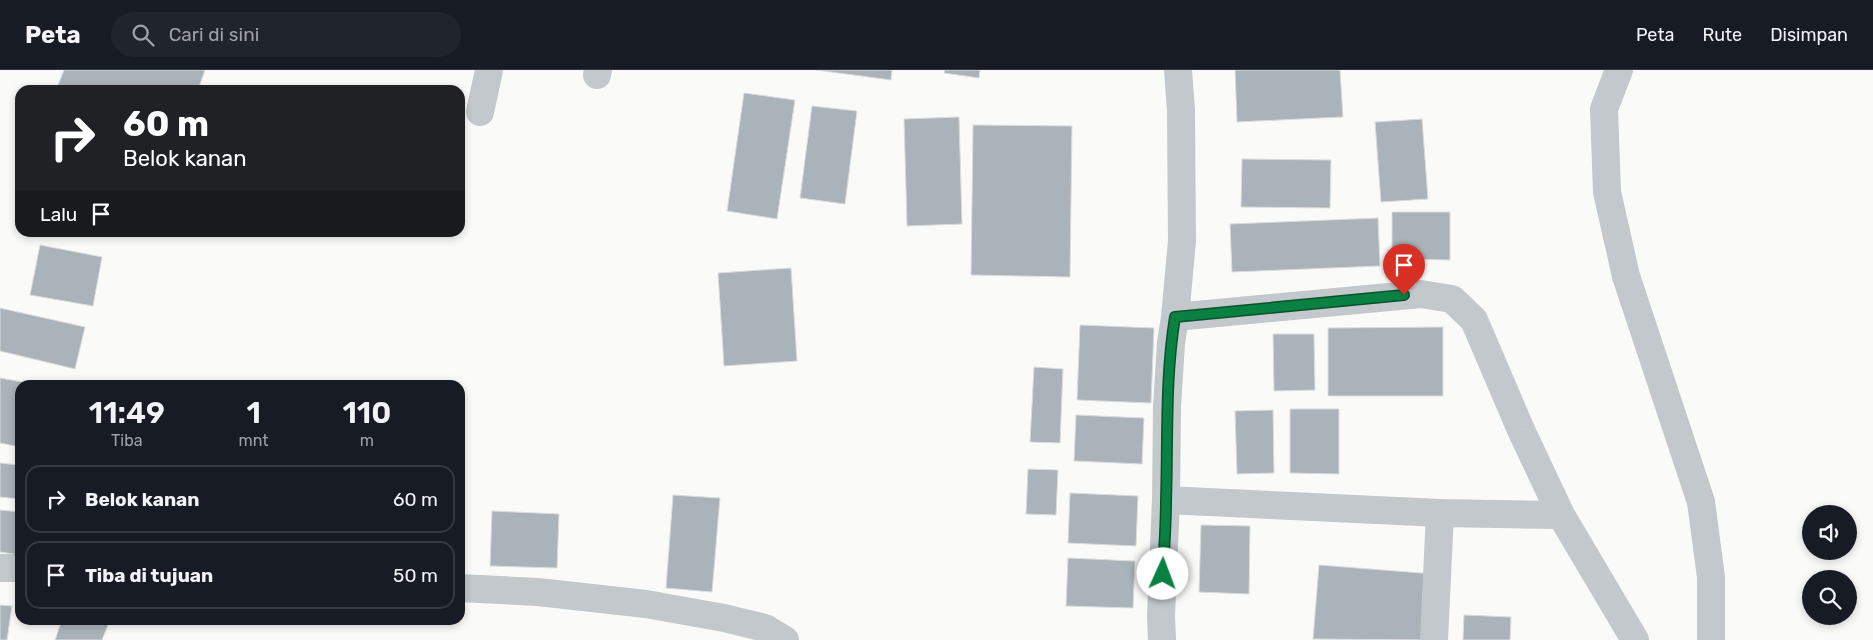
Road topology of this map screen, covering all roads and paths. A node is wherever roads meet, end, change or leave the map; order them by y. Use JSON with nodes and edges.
{"nodes":[{"id":1,"x":489,"y":70,"type":"edge"},
{"id":2,"x":1178,"y":70,"type":"edge"},
{"id":3,"x":1619,"y":70,"type":"edge"},
{"id":4,"x":480,"y":112,"type":"dead end"},
{"id":5,"x":1175,"y":317,"type":"junction"},
{"id":6,"x":1166,"y":500,"type":"junction"},
{"id":7,"x":1440,"y":513,"type":"junction"},
{"id":8,"x":1561,"y":515,"type":"junction"},
{"id":9,"x":0,"y":568,"type":"edge"},
{"id":10,"x":15,"y":568,"type":"edge"},
{"id":11,"x":465,"y":588,"type":"edge"},
{"id":12,"x":785,"y":640,"type":"edge"},
{"id":13,"x":1162,"y":640,"type":"edge"},
{"id":14,"x":1434,"y":640,"type":"edge"},
{"id":15,"x":1636,"y":640,"type":"edge"},
{"id":16,"x":1711,"y":640,"type":"edge"}],
"edges":[{"from":1,"to":4,"type":"street"},
{"from":2,"to":5,"type":"street"},
{"from":3,"to":16,"type":"street"},
{"from":5,"to":6,"type":"street"},
{"from":5,"to":8,"type":"street"},
{"from":6,"to":7,"type":"street"},
{"from":6,"to":13,"type":"street"},
{"from":7,"to":8,"type":"street"},
{"from":7,"to":14,"type":"street"},
{"from":8,"to":15,"type":"street"},
{"from":9,"to":10,"type":"street"},
{"from":11,"to":12,"type":"street"}]}
